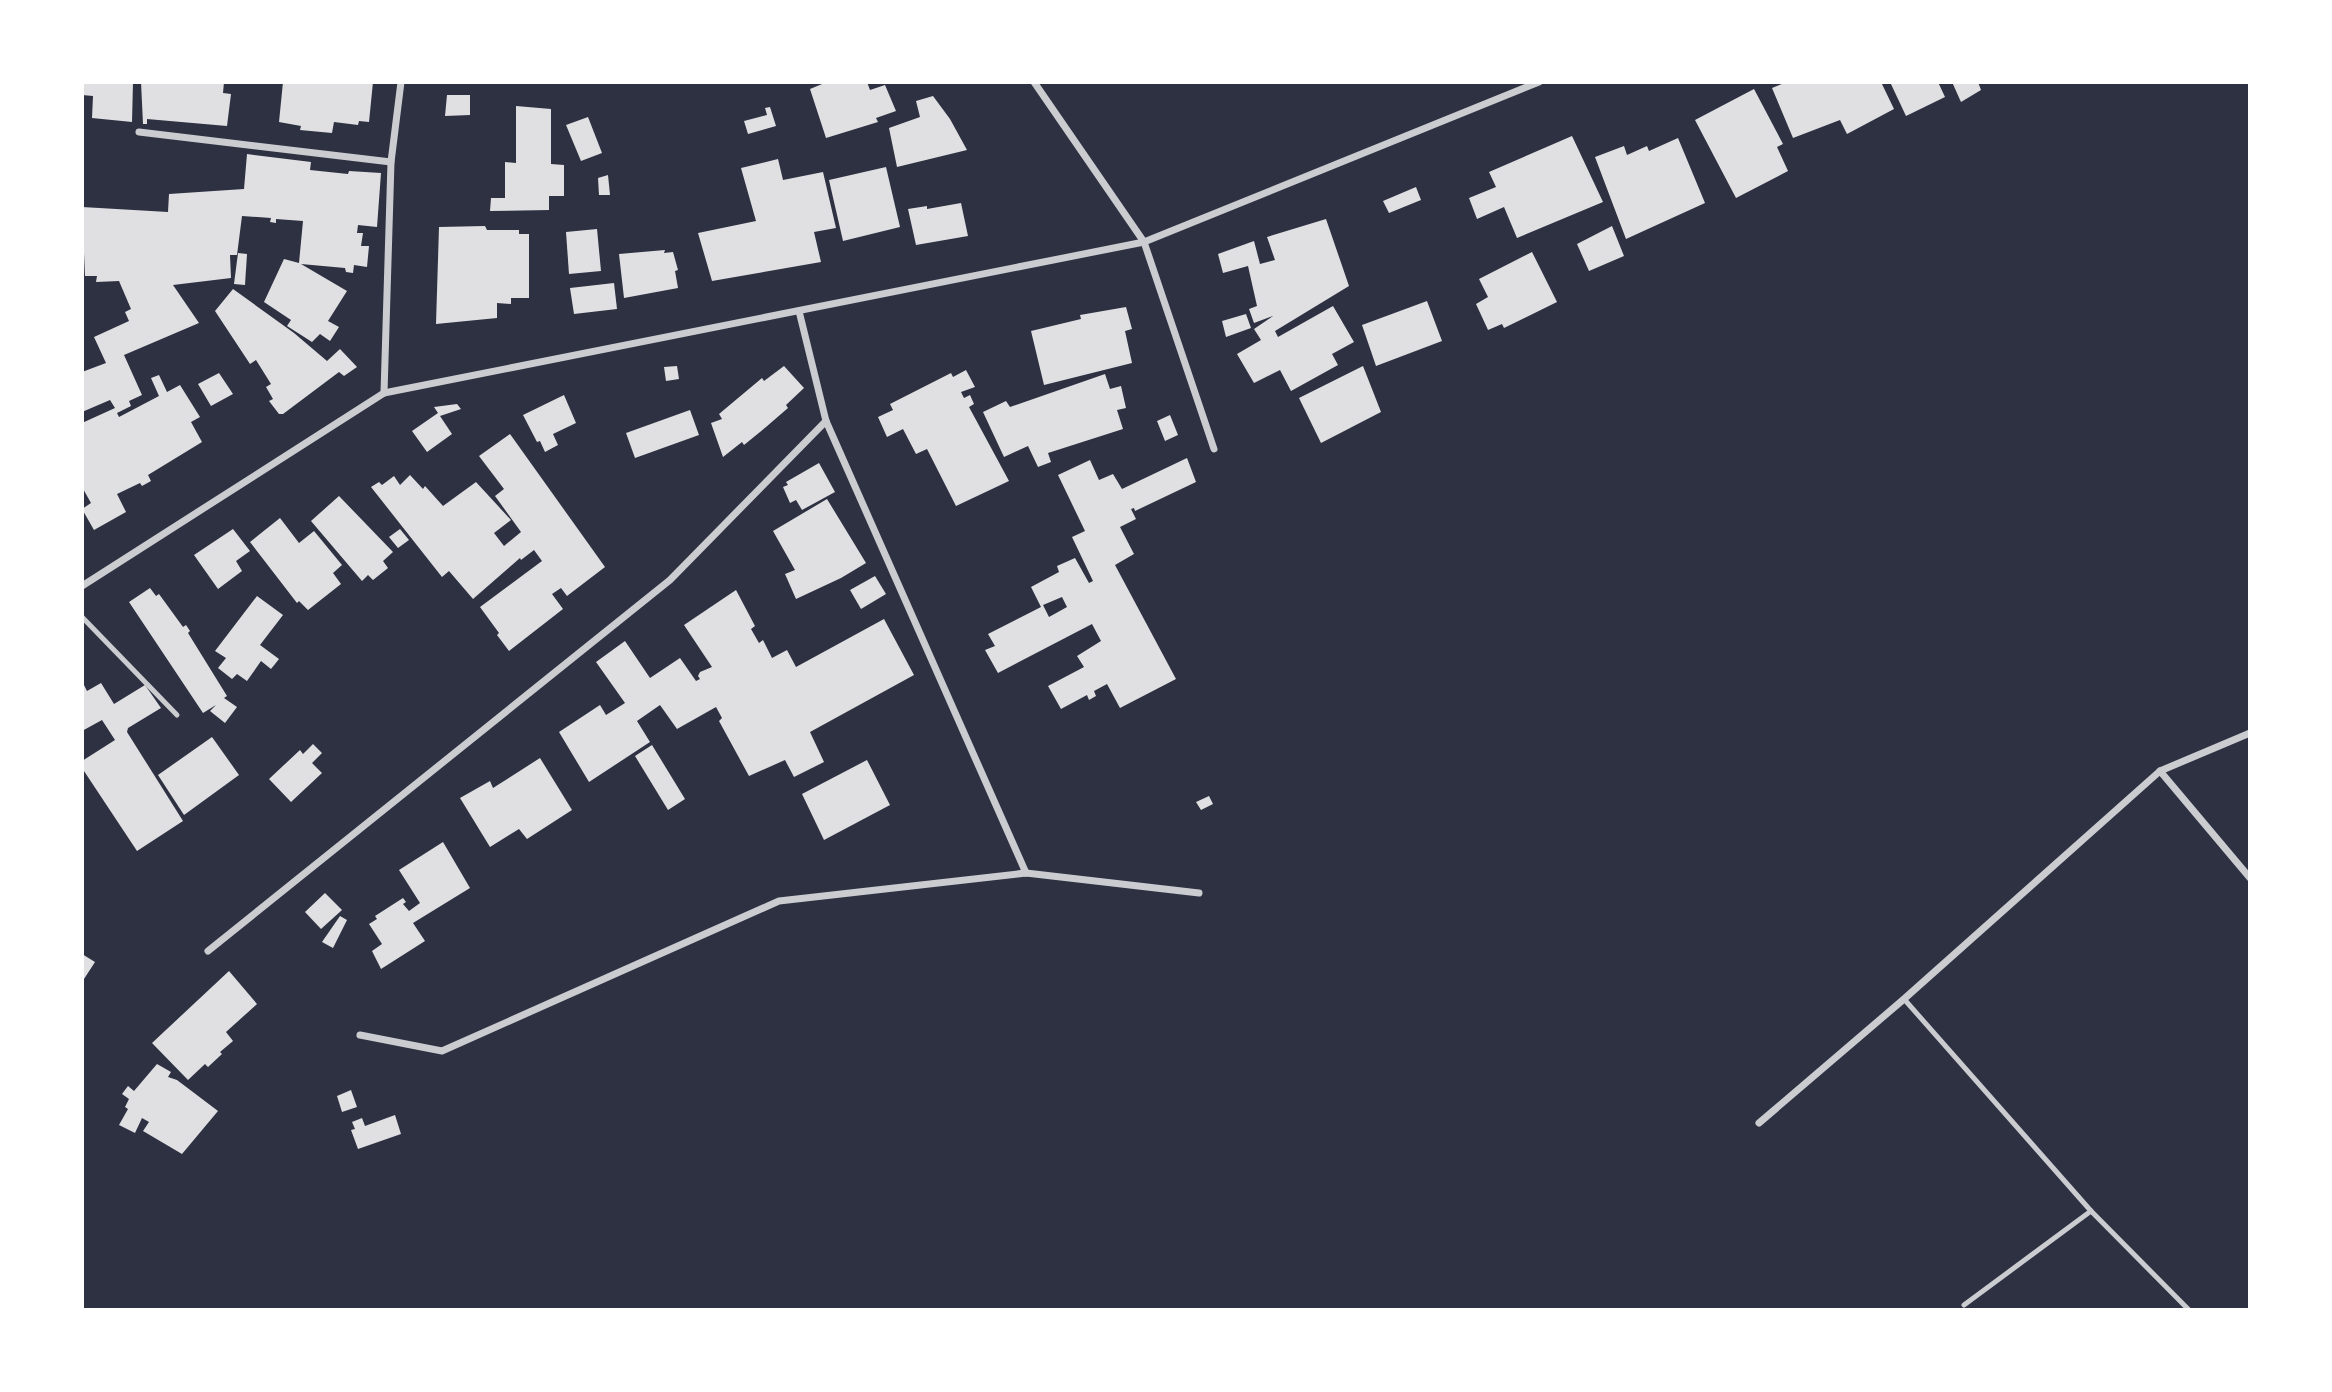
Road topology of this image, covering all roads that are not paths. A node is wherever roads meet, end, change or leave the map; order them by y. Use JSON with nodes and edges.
{"nodes":[{"id":1,"x":401,"y":82,"type":"edge"},
{"id":2,"x":1034,"y":82,"type":"edge"},
{"id":3,"x":1539,"y":82,"type":"edge"},
{"id":4,"x":139,"y":132,"type":"dead end"},
{"id":5,"x":391,"y":162,"type":"junction"},
{"id":6,"x":1144,"y":242,"type":"junction"},
{"id":7,"x":799,"y":311,"type":"junction"},
{"id":8,"x":384,"y":393,"type":"junction"},
{"id":9,"x":826,"y":421,"type":"junction"},
{"id":10,"x":1214,"y":449,"type":"dead end"},
{"id":11,"x":82,"y":586,"type":"edge"},
{"id":12,"x":82,"y":617,"type":"edge"},
{"id":13,"x":177,"y":715,"type":"dead end"},
{"id":14,"x":2250,"y":733,"type":"edge"},
{"id":15,"x":2160,"y":771,"type":"junction"},
{"id":16,"x":1026,"y":873,"type":"junction"},
{"id":17,"x":2250,"y":878,"type":"edge"},
{"id":18,"x":1199,"y":893,"type":"dead end"},
{"id":19,"x":208,"y":951,"type":"dead end"},
{"id":20,"x":1904,"y":999,"type":"junction"},
{"id":21,"x":360,"y":1035,"type":"dead end"},
{"id":22,"x":1759,"y":1123,"type":"dead end"},
{"id":23,"x":2091,"y":1211,"type":"junction"},
{"id":24,"x":1964,"y":1306,"type":"dead end"},
{"id":25,"x":2189,"y":1310,"type":"edge"}],
"edges":[{"from":1,"to":5,"type":"street"},
{"from":2,"to":6,"type":"street"},
{"from":3,"to":6,"type":"street"},
{"from":4,"to":5,"type":"street"},
{"from":5,"to":8,"type":"street"},
{"from":6,"to":7,"type":"street"},
{"from":6,"to":10,"type":"street"},
{"from":7,"to":8,"type":"street"},
{"from":7,"to":9,"type":"street"},
{"from":8,"to":11,"type":"street"},
{"from":9,"to":16,"type":"street"},
{"from":9,"to":19,"type":"street"},
{"from":12,"to":13,"type":"lane"},
{"from":14,"to":15,"type":"street"},
{"from":15,"to":17,"type":"street"},
{"from":15,"to":20,"type":"street"},
{"from":16,"to":18,"type":"street"},
{"from":16,"to":21,"type":"street"},
{"from":20,"to":22,"type":"street"},
{"from":20,"to":23,"type":"lane"},
{"from":23,"to":24,"type":"lane"},
{"from":23,"to":25,"type":"lane"}]}
